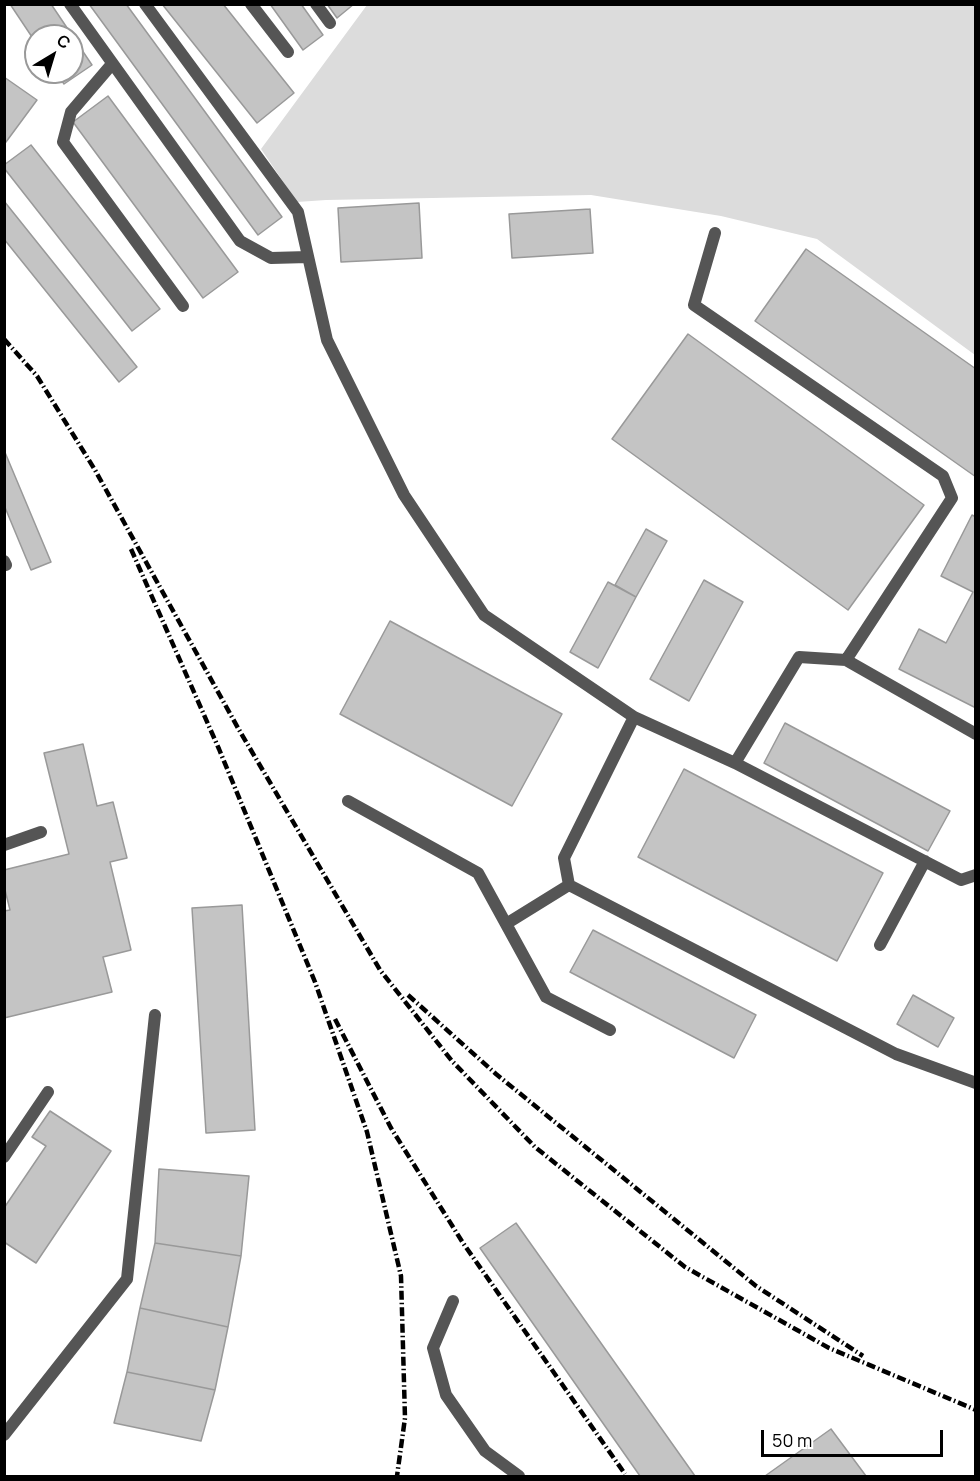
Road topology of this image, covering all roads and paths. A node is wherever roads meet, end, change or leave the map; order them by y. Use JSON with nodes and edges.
{"nodes":[{"id":1,"x":70,"y":4,"type":"edge"},
{"id":2,"x":145,"y":4,"type":"edge"},
{"id":3,"x":251,"y":4,"type":"edge"},
{"id":4,"x":316,"y":4,"type":"edge"},
{"id":5,"x":330,"y":22,"type":"dead end"},
{"id":6,"x":288,"y":52,"type":"dead end"},
{"id":7,"x":112,"y":64,"type":"junction"},
{"id":8,"x":715,"y":233,"type":"dead end"},
{"id":9,"x":308,"y":257,"type":"junction"},
{"id":10,"x":183,"y":306,"type":"dead end"},
{"id":11,"x":846,"y":660,"type":"junction"},
{"id":12,"x":634,"y":717,"type":"junction"},
{"id":13,"x":975,"y":734,"type":"edge"},
{"id":14,"x":735,"y":763,"type":"junction"},
{"id":15,"x":348,"y":801,"type":"dead end"},
{"id":16,"x":42,"y":832,"type":"dead end"},
{"id":17,"x":4,"y":845,"type":"edge"},
{"id":18,"x":925,"y":861,"type":"junction"},
{"id":19,"x":975,"y":875,"type":"edge"},
{"id":20,"x":569,"y":885,"type":"junction"},
{"id":21,"x":506,"y":924,"type":"junction"},
{"id":22,"x":880,"y":945,"type":"dead end"},
{"id":23,"x":155,"y":1016,"type":"dead end"},
{"id":24,"x":610,"y":1030,"type":"dead end"},
{"id":25,"x":975,"y":1083,"type":"edge"},
{"id":26,"x":48,"y":1092,"type":"dead end"},
{"id":27,"x":4,"y":1157,"type":"edge"},
{"id":28,"x":453,"y":1301,"type":"dead end"},
{"id":29,"x":4,"y":1436,"type":"edge"},
{"id":30,"x":519,"y":1476,"type":"edge"}],
"edges":[{"from":1,"to":7,"type":"lane"},
{"from":2,"to":9,"type":"lane"},
{"from":3,"to":6,"type":"lane"},
{"from":4,"to":5,"type":"lane"},
{"from":7,"to":9,"type":"lane"},
{"from":7,"to":10,"type":"lane"},
{"from":8,"to":11,"type":"lane"},
{"from":9,"to":12,"type":"lane"},
{"from":11,"to":13,"type":"lane"},
{"from":11,"to":14,"type":"lane"},
{"from":12,"to":14,"type":"lane"},
{"from":12,"to":20,"type":"lane"},
{"from":14,"to":18,"type":"lane"},
{"from":15,"to":21,"type":"lane"},
{"from":16,"to":17,"type":"lane"},
{"from":18,"to":19,"type":"lane"},
{"from":18,"to":22,"type":"lane"},
{"from":20,"to":21,"type":"lane"},
{"from":20,"to":25,"type":"lane"},
{"from":21,"to":24,"type":"lane"},
{"from":23,"to":29,"type":"lane"},
{"from":26,"to":27,"type":"lane"},
{"from":28,"to":30,"type":"lane"}]}
